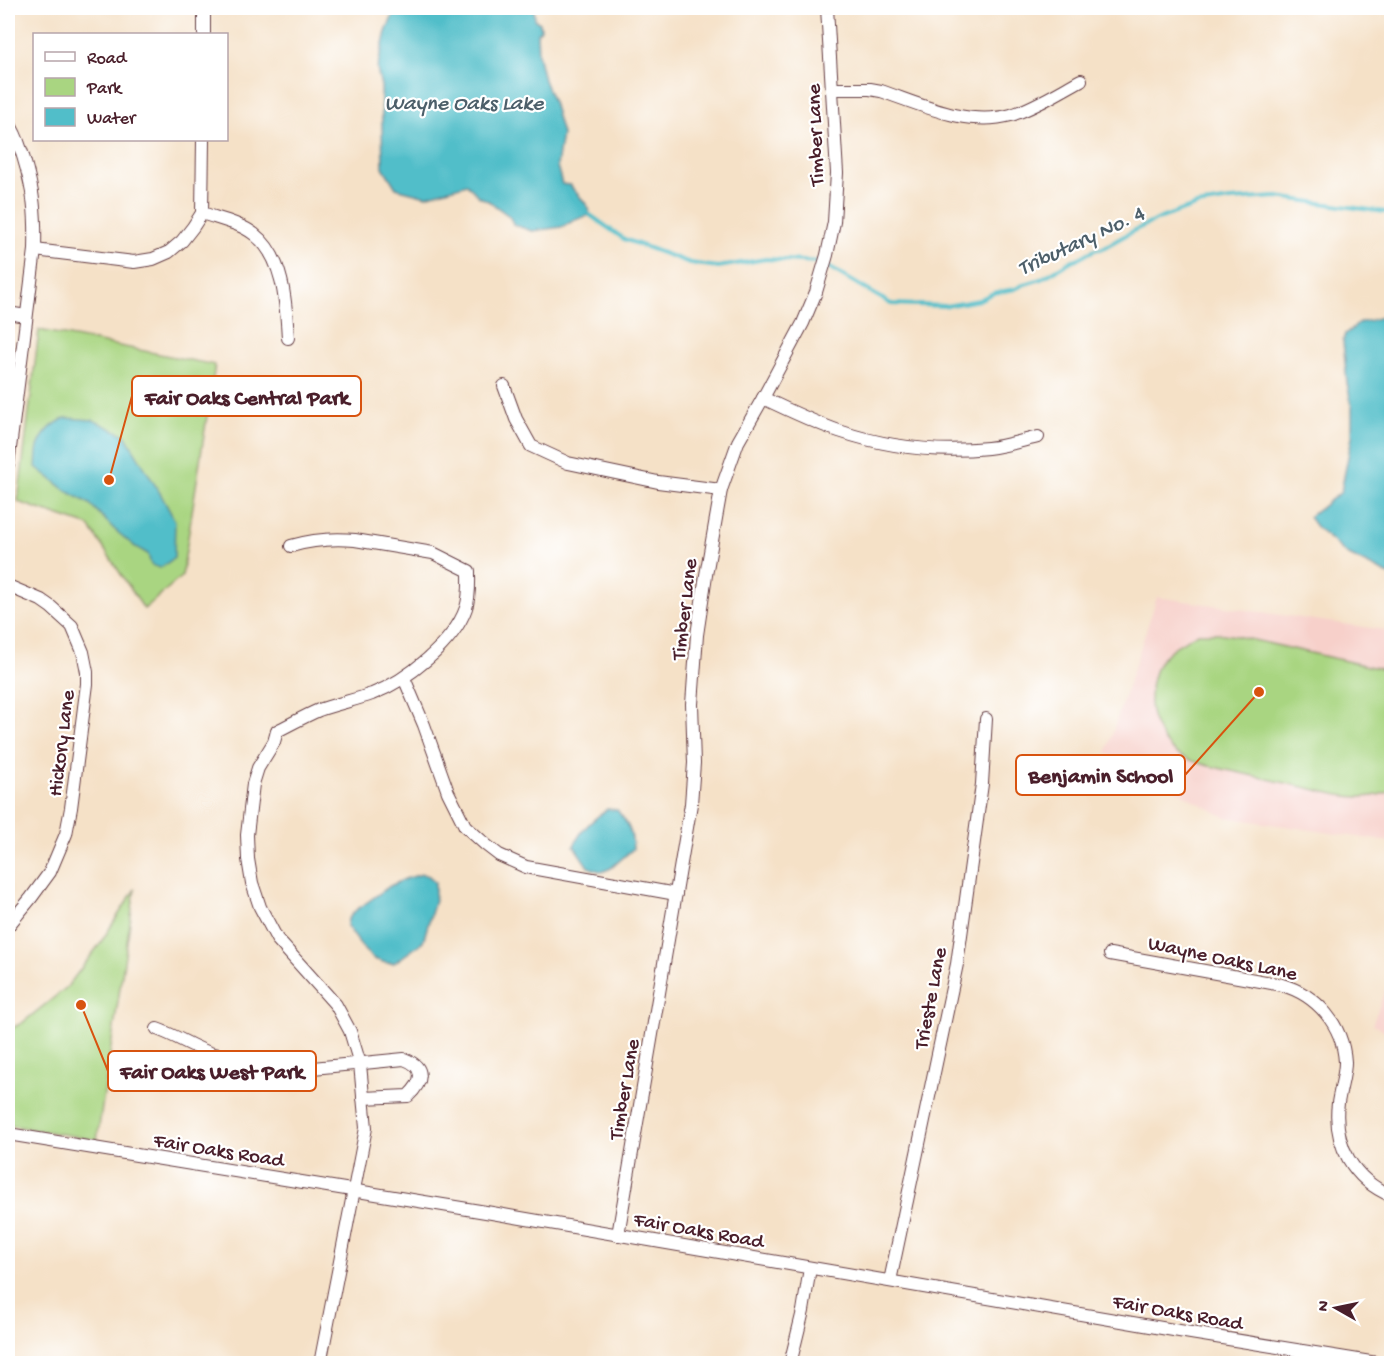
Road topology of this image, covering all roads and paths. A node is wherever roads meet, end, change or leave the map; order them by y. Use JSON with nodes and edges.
{"nodes":[{"id":1,"x":204,"y":8,"type":"edge"},
{"id":2,"x":827,"y":8,"type":"edge"},
{"id":3,"x":204,"y":33,"type":"edge"},
{"id":4,"x":1081,"y":80,"type":"dead end"},
{"id":5,"x":832,"y":89,"type":"junction"},
{"id":6,"x":8,"y":122,"type":"edge"},
{"id":7,"x":203,"y":141,"type":"edge"},
{"id":8,"x":202,"y":213,"type":"junction"},
{"id":9,"x":34,"y":250,"type":"junction"},
{"id":10,"x":8,"y":313,"type":"edge"},
{"id":11,"x":26,"y":316,"type":"junction"},
{"id":12,"x":288,"y":338,"type":"dead end"},
{"id":13,"x":504,"y":386,"type":"dead end"},
{"id":14,"x":763,"y":398,"type":"junction"},
{"id":15,"x":1038,"y":437,"type":"dead end"},
{"id":16,"x":8,"y":464,"type":"edge"},
{"id":17,"x":721,"y":490,"type":"junction"},
{"id":18,"x":291,"y":546,"type":"dead end"},
{"id":19,"x":8,"y":586,"type":"edge"},
{"id":20,"x":404,"y":678,"type":"junction"},
{"id":21,"x":986,"y":719,"type":"dead end"},
{"id":22,"x":676,"y":894,"type":"junction"},
{"id":23,"x":8,"y":926,"type":"edge"},
{"id":24,"x":1110,"y":954,"type":"dead end"},
{"id":25,"x":157,"y":1029,"type":"dead end"},
{"id":26,"x":360,"y":1064,"type":"junction"},
{"id":27,"x":363,"y":1098,"type":"junction"},
{"id":28,"x":8,"y":1134,"type":"edge"},
{"id":29,"x":353,"y":1190,"type":"junction"},
{"id":30,"x":1392,"y":1196,"type":"edge"},
{"id":31,"x":618,"y":1235,"type":"junction"},
{"id":32,"x":810,"y":1268,"type":"junction"},
{"id":33,"x":890,"y":1281,"type":"junction"},
{"id":34,"x":320,"y":1364,"type":"edge"},
{"id":35,"x":790,"y":1364,"type":"edge"},
{"id":36,"x":1383,"y":1364,"type":"edge"}],
"edges":[{"from":1,"to":3,"type":"street"},
{"from":2,"to":5,"type":"street","name":"Timber Lane"},
{"from":4,"to":5,"type":"street"},
{"from":5,"to":14,"type":"street","name":"Timber Lane"},
{"from":6,"to":9,"type":"street"},
{"from":7,"to":8,"type":"street"},
{"from":8,"to":9,"type":"street"},
{"from":8,"to":12,"type":"street"},
{"from":9,"to":11,"type":"street"},
{"from":10,"to":11,"type":"street"},
{"from":11,"to":16,"type":"street"},
{"from":13,"to":17,"type":"street"},
{"from":14,"to":15,"type":"street"},
{"from":14,"to":17,"type":"street","name":"Timber Lane"},
{"from":17,"to":22,"type":"street","name":"Timber Lane"},
{"from":18,"to":20,"type":"street"},
{"from":19,"to":23,"type":"street","name":"Hickory Lane"},
{"from":20,"to":22,"type":"street"},
{"from":20,"to":26,"type":"street"},
{"from":21,"to":33,"type":"street","name":"Trieste Lane"},
{"from":22,"to":31,"type":"street","name":"Timber Lane"},
{"from":24,"to":30,"type":"street","name":"Wayne Oaks Lane"},
{"from":25,"to":26,"type":"street"},
{"from":26,"to":27,"type":"street"},
{"from":26,"to":27,"type":"street"},
{"from":27,"to":29,"type":"street"},
{"from":28,"to":29,"type":"street","name":"Fair Oaks Road"},
{"from":29,"to":31,"type":"street","name":"Fair Oaks Road"},
{"from":29,"to":34,"type":"street"},
{"from":31,"to":32,"type":"street","name":"Fair Oaks Road"},
{"from":32,"to":33,"type":"street","name":"Fair Oaks Road"},
{"from":32,"to":35,"type":"street"},
{"from":33,"to":36,"type":"street","name":"Fair Oaks Road"}]}
